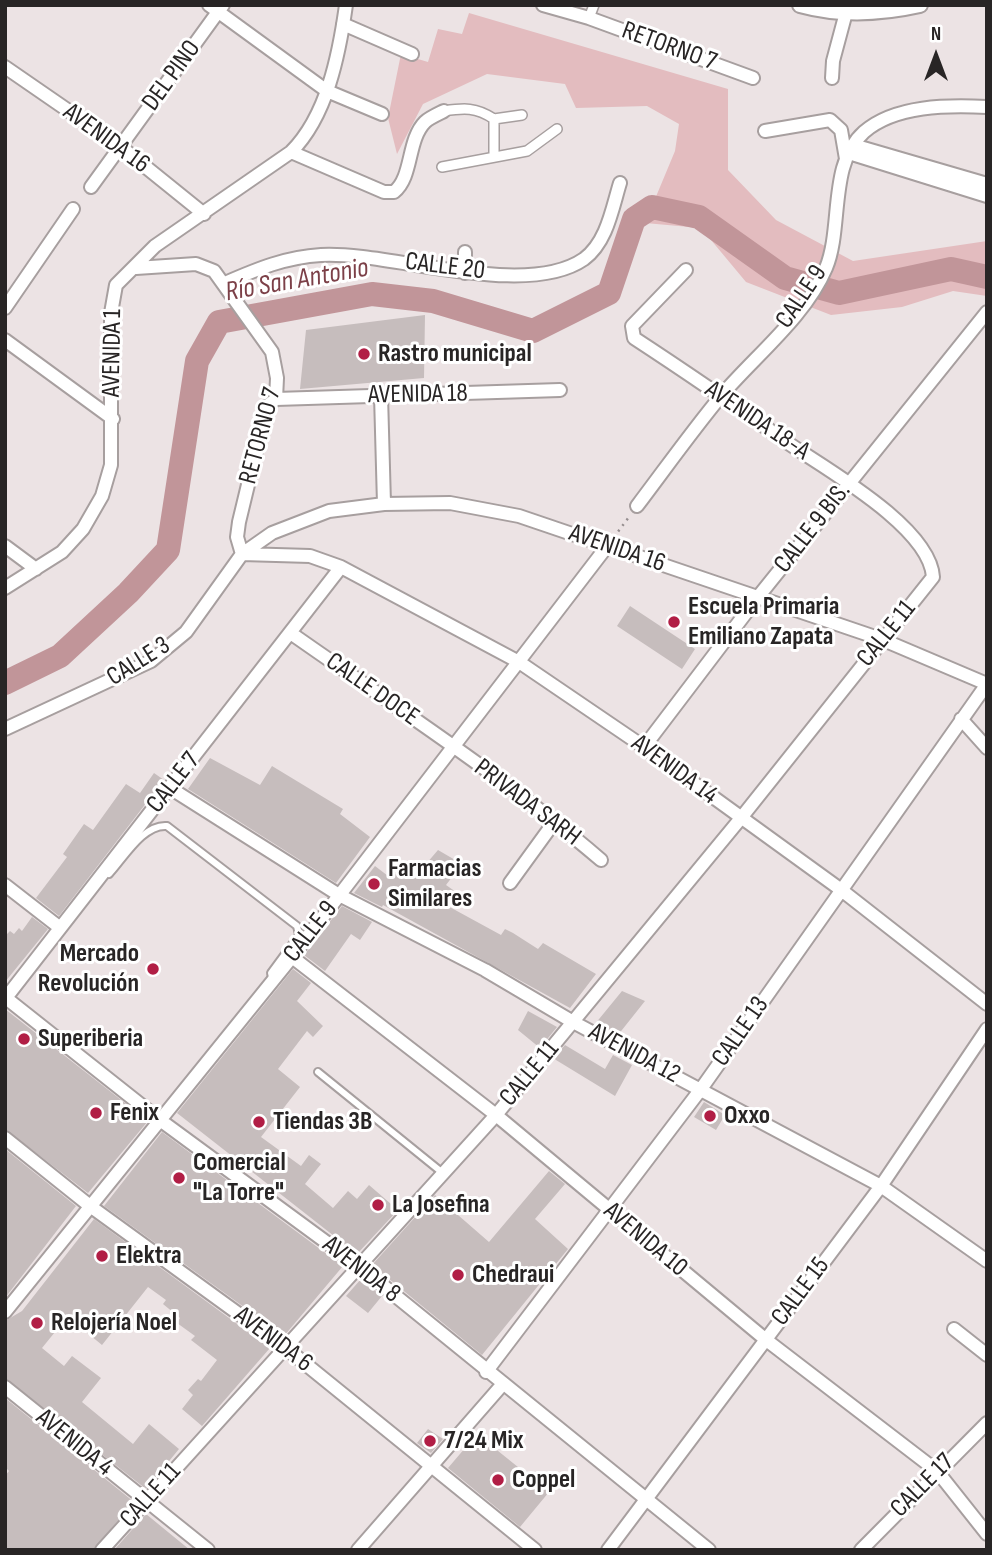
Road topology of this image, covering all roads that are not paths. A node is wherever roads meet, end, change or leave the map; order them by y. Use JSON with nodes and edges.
{"nodes":[{"id":1,"x":346,"y":5,"type":"edge"},
{"id":2,"x":543,"y":5,"type":"edge"},
{"id":3,"x":800,"y":5,"type":"edge"},
{"id":4,"x":920,"y":5,"type":"edge"},
{"id":5,"x":217,"y":7,"type":"edge"},
{"id":6,"x":848,"y":9,"type":"edge"},
{"id":7,"x":592,"y":12,"type":"edge"},
{"id":8,"x":343,"y":24,"type":"junction"},
{"id":9,"x":412,"y":54,"type":"dead end"},
{"id":10,"x":5,"y":66,"type":"edge"},
{"id":11,"x":754,"y":78,"type":"dead end"},
{"id":12,"x":832,"y":78,"type":"dead end"},
{"id":13,"x":327,"y":91,"type":"junction"},
{"id":14,"x":987,"y":107,"type":"edge"},
{"id":15,"x":444,"y":111,"type":"joint"},
{"id":16,"x":382,"y":114,"type":"dead end"},
{"id":17,"x":522,"y":115,"type":"dead end"},
{"id":18,"x":494,"y":119,"type":"junction"},
{"id":19,"x":556,"y":130,"type":"dead end"},
{"id":20,"x":765,"y":131,"type":"dead end"},
{"id":21,"x":121,"y":147,"type":"junction"},
{"id":22,"x":291,"y":152,"type":"junction"},
{"id":23,"x":849,"y":153,"type":"junction"},
{"id":24,"x":494,"y":157,"type":"junction"},
{"id":25,"x":442,"y":167,"type":"dead end"},
{"id":26,"x":620,"y":183,"type":"dead end"},
{"id":27,"x":987,"y":184,"type":"edge"},
{"id":28,"x":91,"y":187,"type":"dead end"},
{"id":29,"x":987,"y":196,"type":"edge"},
{"id":30,"x":74,"y":209,"type":"dead end"},
{"id":31,"x":204,"y":214,"type":"junction"},
{"id":32,"x":465,"y":252,"type":"dead end"},
{"id":33,"x":136,"y":268,"type":"junction"},
{"id":34,"x":686,"y":270,"type":"dead end"},
{"id":35,"x":465,"y":272,"type":"junction"},
{"id":36,"x":226,"y":285,"type":"junction"},
{"id":37,"x":5,"y":308,"type":"edge"},
{"id":38,"x":986,"y":315,"type":"edge"},
{"id":39,"x":5,"y":340,"type":"edge"},
{"id":40,"x":560,"y":390,"type":"dead end"},
{"id":41,"x":381,"y":396,"type":"junction"},
{"id":42,"x":721,"y":396,"type":"junction"},
{"id":43,"x":276,"y":399,"type":"junction"},
{"id":44,"x":113,"y":419,"type":"junction"},
{"id":45,"x":849,"y":483,"type":"junction"},
{"id":46,"x":384,"y":505,"type":"junction"},
{"id":47,"x":637,"y":506,"type":"road end"},
{"id":48,"x":608,"y":545,"type":"junction"},
{"id":49,"x":5,"y":546,"type":"edge"},
{"id":50,"x":242,"y":554,"type":"junction"},
{"id":51,"x":341,"y":567,"type":"junction"},
{"id":52,"x":36,"y":569,"type":"junction"},
{"id":53,"x":933,"y":577,"type":"joint"},
{"id":54,"x":5,"y":587,"type":"edge"},
{"id":55,"x":758,"y":597,"type":"junction"},
{"id":56,"x":292,"y":634,"type":"junction"},
{"id":57,"x":881,"y":639,"type":"junction"},
{"id":58,"x":519,"y":662,"type":"junction"},
{"id":59,"x":987,"y":684,"type":"edge"},
{"id":60,"x":961,"y":719,"type":"junction"},
{"id":61,"x":5,"y":729,"type":"edge"},
{"id":62,"x":453,"y":746,"type":"junction"},
{"id":63,"x":644,"y":747,"type":"junction"},
{"id":64,"x":987,"y":748,"type":"edge"},
{"id":65,"x":170,"y":788,"type":"junction"},
{"id":66,"x":741,"y":818,"type":"junction"},
{"id":67,"x":555,"y":821,"type":"junction"},
{"id":68,"x":601,"y":860,"type":"dead end"},
{"id":69,"x":99,"y":880,"type":"junction"},
{"id":70,"x":510,"y":883,"type":"dead end"},
{"id":71,"x":5,"y":885,"type":"edge"},
{"id":72,"x":840,"y":889,"type":"junction"},
{"id":73,"x":339,"y":895,"type":"junction"},
{"id":74,"x":59,"y":927,"type":"junction"},
{"id":75,"x":292,"y":957,"type":"junction"},
{"id":76,"x":273,"y":981,"type":"junction"},
{"id":77,"x":6,"y":998,"type":"edge"},
{"id":78,"x":987,"y":1004,"type":"edge"},
{"id":79,"x":573,"y":1022,"type":"junction"},
{"id":80,"x":987,"y":1029,"type":"edge"},
{"id":81,"x":318,"y":1072,"type":"dead end"},
{"id":82,"x":701,"y":1089,"type":"junction"},
{"id":83,"x":496,"y":1115,"type":"junction"},
{"id":84,"x":160,"y":1119,"type":"junction"},
{"id":85,"x":5,"y":1138,"type":"edge"},
{"id":86,"x":444,"y":1174,"type":"junction"},
{"id":87,"x":881,"y":1186,"type":"junction"},
{"id":88,"x":90,"y":1206,"type":"junction"},
{"id":89,"x":611,"y":1211,"type":"junction"},
{"id":90,"x":987,"y":1261,"type":"edge"},
{"id":91,"x":360,"y":1267,"type":"junction"},
{"id":92,"x":5,"y":1312,"type":"edge"},
{"id":93,"x":954,"y":1329,"type":"dead end"},
{"id":94,"x":765,"y":1339,"type":"junction"},
{"id":95,"x":287,"y":1349,"type":"junction"},
{"id":96,"x":987,"y":1355,"type":"edge"},
{"id":97,"x":486,"y":1372,"type":"junction"},
{"id":98,"x":502,"y":1385,"type":"junction"},
{"id":99,"x":5,"y":1387,"type":"edge"},
{"id":100,"x":987,"y":1423,"type":"edge"},
{"id":101,"x":432,"y":1466,"type":"junction"},
{"id":102,"x":937,"y":1471,"type":"junction"},
{"id":103,"x":648,"y":1499,"type":"junction"},
{"id":104,"x":145,"y":1501,"type":"junction"},
{"id":105,"x":987,"y":1534,"type":"edge"},
{"id":106,"x":102,"y":1550,"type":"edge"},
{"id":107,"x":208,"y":1550,"type":"edge"},
{"id":108,"x":358,"y":1550,"type":"edge"},
{"id":109,"x":535,"y":1550,"type":"edge"},
{"id":110,"x":608,"y":1550,"type":"edge"},
{"id":111,"x":709,"y":1550,"type":"edge"},
{"id":112,"x":861,"y":1550,"type":"edge"}],
"edges":[{"from":1,"to":8,"type":"street","name":"AVENIDA 1"},
{"from":2,"to":7,"type":"street","name":"RETORNO 7"},
{"from":3,"to":6,"type":"street"},
{"from":4,"to":6,"type":"street"},
{"from":5,"to":13,"type":"street"},
{"from":5,"to":21,"type":"street","name":"DEL PINO"},
{"from":6,"to":12,"type":"street"},
{"from":7,"to":11,"type":"street","name":"RETORNO 7"},
{"from":8,"to":9,"type":"street"},
{"from":8,"to":13,"type":"street","name":"AVENIDA 1"},
{"from":10,"to":21,"type":"street","name":"AVENIDA 16"},
{"from":13,"to":16,"type":"street"},
{"from":13,"to":22,"type":"street","name":"AVENIDA 1"},
{"from":14,"to":23,"type":"street"},
{"from":15,"to":18,"type":"street"},
{"from":15,"to":22,"type":"street"},
{"from":17,"to":18,"type":"street"},
{"from":18,"to":24,"type":"street"},
{"from":19,"to":24,"type":"street"},
{"from":20,"to":23,"type":"street"},
{"from":21,"to":28,"type":"street","name":"DEL PINO"},
{"from":21,"to":31,"type":"street","name":"AVENIDA 16"},
{"from":22,"to":31,"type":"street","name":"AVENIDA 1"},
{"from":23,"to":27,"type":"street"},
{"from":23,"to":29,"type":"street"},
{"from":23,"to":42,"type":"street","name":"CALLE 9"},
{"from":24,"to":25,"type":"street"},
{"from":26,"to":35,"type":"street","name":"CALLE 20"},
{"from":30,"to":37,"type":"street"},
{"from":31,"to":33,"type":"street","name":"AVENIDA 1"},
{"from":32,"to":35,"type":"street"},
{"from":33,"to":36,"type":"street","name":"RETORNO 7"},
{"from":33,"to":44,"type":"street","name":"AVENIDA 1"},
{"from":34,"to":42,"type":"street","name":"AVENIDA 18-A"},
{"from":35,"to":36,"type":"street","name":"CALLE 20"},
{"from":36,"to":43,"type":"street","name":"RETORNO 7"},
{"from":38,"to":45,"type":"street","name":"CALLE 9 BIS."},
{"from":39,"to":44,"type":"street"},
{"from":40,"to":41,"type":"street","name":"AVENIDA 18"},
{"from":41,"to":43,"type":"street","name":"AVENIDA 18"},
{"from":41,"to":46,"type":"street"},
{"from":42,"to":45,"type":"street","name":"AVENIDA 18-A"},
{"from":42,"to":47,"type":"street","name":"CALLE 9"},
{"from":43,"to":50,"type":"street","name":"RETORNO 7"},
{"from":44,"to":52,"type":"street","name":"AVENIDA 1"},
{"from":45,"to":53,"type":"street","name":"AVENIDA 18-A"},
{"from":45,"to":55,"type":"street","name":"CALLE 9 BIS."},
{"from":46,"to":48,"type":"street","name":"AVENIDA 16"},
{"from":46,"to":50,"type":"street","name":"AVENIDA 16"},
{"from":48,"to":55,"type":"street","name":"AVENIDA 16"},
{"from":48,"to":58,"type":"street","name":"CALLE 9"},
{"from":49,"to":52,"type":"street"},
{"from":50,"to":51,"type":"street"},
{"from":50,"to":61,"type":"street","name":"CALLE 3"},
{"from":51,"to":56,"type":"street","name":"CALLE 7"},
{"from":51,"to":58,"type":"street","name":"AVENIDA 14"},
{"from":52,"to":54,"type":"street","name":"AVENIDA 1"},
{"from":53,"to":57,"type":"street","name":"CALLE 11"},
{"from":55,"to":57,"type":"street","name":"AVENIDA 16"},
{"from":55,"to":63,"type":"street","name":"CALLE 9 BIS."},
{"from":56,"to":62,"type":"street","name":"CALLE DOCE"},
{"from":56,"to":65,"type":"street","name":"CALLE 7"},
{"from":57,"to":59,"type":"street","name":"AVENIDA 16"},
{"from":57,"to":66,"type":"street","name":"CALLE 11"},
{"from":58,"to":62,"type":"street","name":"CALLE 9"},
{"from":58,"to":63,"type":"street","name":"AVENIDA 14"},
{"from":59,"to":60,"type":"street","name":"CALLE 13"},
{"from":60,"to":64,"type":"street"},
{"from":60,"to":72,"type":"street","name":"CALLE 13"},
{"from":62,"to":67,"type":"street","name":"PRIVADA SARH"},
{"from":62,"to":73,"type":"street","name":"CALLE 9"},
{"from":63,"to":66,"type":"street","name":"AVENIDA 14"},
{"from":65,"to":69,"type":"street","name":"CALLE 7"},
{"from":65,"to":73,"type":"street","name":"AVENIDA 12"},
{"from":66,"to":72,"type":"street","name":"AVENIDA 14"},
{"from":66,"to":79,"type":"street","name":"CALLE 11"},
{"from":67,"to":68,"type":"street","name":"PRIVADA SARH"},
{"from":67,"to":70,"type":"street"},
{"from":69,"to":74,"type":"street","name":"CALLE 7"},
{"from":69,"to":76,"type":"lane"},
{"from":71,"to":74,"type":"street"},
{"from":72,"to":78,"type":"street","name":"AVENIDA 14"},
{"from":72,"to":82,"type":"street","name":"CALLE 13"},
{"from":73,"to":75,"type":"street","name":"CALLE 9"},
{"from":73,"to":79,"type":"street","name":"AVENIDA 12"},
{"from":74,"to":77,"type":"street","name":"CALLE 7"},
{"from":75,"to":76,"type":"street","name":"CALLE 9"},
{"from":75,"to":83,"type":"street","name":"AVENIDA 10"},
{"from":76,"to":84,"type":"street","name":"CALLE 9"},
{"from":77,"to":84,"type":"street","name":"AVENIDA 8"},
{"from":79,"to":82,"type":"street","name":"AVENIDA 12"},
{"from":79,"to":83,"type":"street","name":"CALLE 11"},
{"from":80,"to":87,"type":"street","name":"CALLE 15"},
{"from":81,"to":86,"type":"lane"},
{"from":82,"to":87,"type":"street","name":"AVENIDA 12"},
{"from":82,"to":89,"type":"street","name":"CALLE 13"},
{"from":83,"to":86,"type":"street","name":"CALLE 11"},
{"from":83,"to":89,"type":"street","name":"AVENIDA 10"},
{"from":84,"to":88,"type":"street","name":"CALLE 9"},
{"from":84,"to":91,"type":"street","name":"AVENIDA 8"},
{"from":85,"to":88,"type":"street","name":"AVENIDA 6"},
{"from":86,"to":91,"type":"street","name":"CALLE 11"},
{"from":87,"to":90,"type":"street","name":"AVENIDA 12"},
{"from":87,"to":94,"type":"street","name":"CALLE 15"},
{"from":88,"to":92,"type":"street","name":"CALLE 9"},
{"from":88,"to":95,"type":"street","name":"AVENIDA 6"},
{"from":89,"to":94,"type":"street","name":"AVENIDA 10"},
{"from":89,"to":97,"type":"street","name":"CALLE 13"},
{"from":91,"to":95,"type":"street","name":"CALLE 11"},
{"from":91,"to":97,"type":"street","name":"AVENIDA 8"},
{"from":93,"to":96,"type":"street"},
{"from":94,"to":102,"type":"street","name":"AVENIDA 10"},
{"from":94,"to":103,"type":"street","name":"CALLE 15"},
{"from":95,"to":101,"type":"street","name":"AVENIDA 6"},
{"from":95,"to":104,"type":"street","name":"CALLE 11"},
{"from":97,"to":98,"type":"street","name":"AVENIDA 8"},
{"from":98,"to":101,"type":"street"},
{"from":98,"to":103,"type":"street","name":"AVENIDA 8"},
{"from":99,"to":104,"type":"street","name":"AVENIDA 4"},
{"from":100,"to":102,"type":"street","name":"CALLE 17"},
{"from":101,"to":108,"type":"street"},
{"from":101,"to":109,"type":"street","name":"AVENIDA 6"},
{"from":102,"to":105,"type":"street","name":"AVENIDA 10"},
{"from":102,"to":112,"type":"street","name":"CALLE 17"},
{"from":103,"to":110,"type":"street","name":"CALLE 15"},
{"from":103,"to":111,"type":"street","name":"AVENIDA 8"},
{"from":104,"to":106,"type":"street","name":"CALLE 11"},
{"from":104,"to":107,"type":"street","name":"AVENIDA 4"}]}
